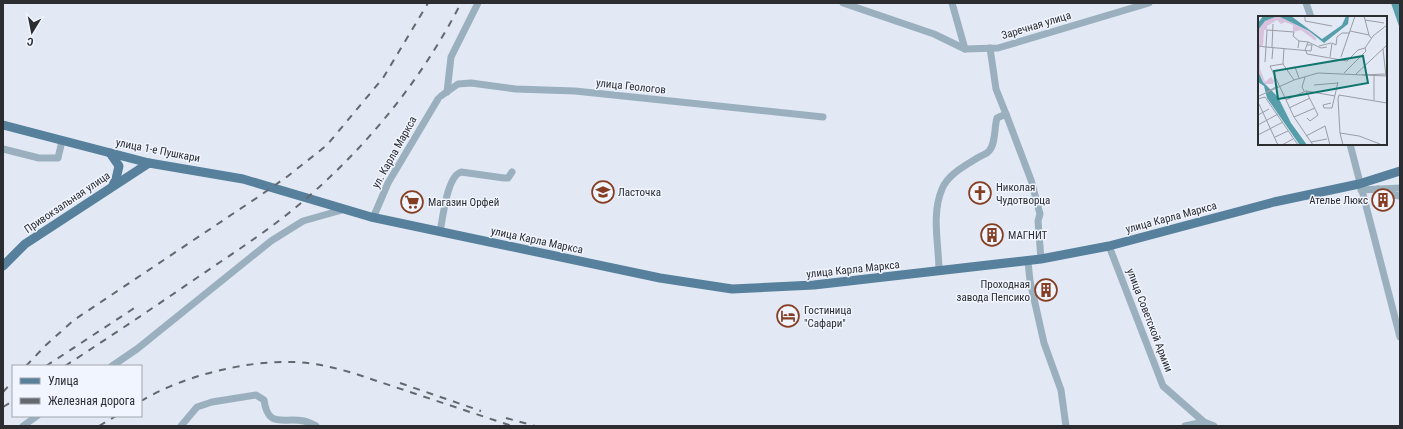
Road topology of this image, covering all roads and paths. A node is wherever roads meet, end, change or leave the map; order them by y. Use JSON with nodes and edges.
{"nodes":[{"id":1,"x":478,"y":3,"type":"edge"},
{"id":2,"x":843,"y":3,"type":"edge"},
{"id":3,"x":952,"y":3,"type":"edge"},
{"id":4,"x":1149,"y":3,"type":"edge"},
{"id":5,"x":1306,"y":3,"type":"edge"},
{"id":6,"x":1311,"y":16,"type":"edge"},
{"id":7,"x":990,"y":48,"type":"junction"},
{"id":8,"x":965,"y":50,"type":"junction"},
{"id":9,"x":442,"y":96,"type":"junction"},
{"id":10,"x":1006,"y":114,"type":"junction"},
{"id":11,"x":823,"y":117,"type":"dead end"},
{"id":12,"x":3,"y":125,"type":"edge"},
{"id":13,"x":62,"y":141,"type":"junction"},
{"id":14,"x":1350,"y":145,"type":"edge"},
{"id":15,"x":3,"y":149,"type":"edge"},
{"id":16,"x":110,"y":153,"type":"junction"},
{"id":17,"x":149,"y":163,"type":"junction"},
{"id":18,"x":1400,"y":171,"type":"edge"},
{"id":19,"x":512,"y":172,"type":"dead end"},
{"id":20,"x":1376,"y":179,"type":"junction"},
{"id":21,"x":113,"y":185,"type":"junction"},
{"id":22,"x":1360,"y":187,"type":"junction"},
{"id":23,"x":1400,"y":188,"type":"edge"},
{"id":24,"x":1378,"y":189,"type":"junction"},
{"id":25,"x":1400,"y":196,"type":"edge"},
{"id":26,"x":308,"y":197,"type":"joint"},
{"id":27,"x":342,"y":210,"type":"junction"},
{"id":28,"x":373,"y":218,"type":"junction"},
{"id":29,"x":440,"y":232,"type":"junction"},
{"id":30,"x":1109,"y":246,"type":"junction"},
{"id":31,"x":1041,"y":260,"type":"junction"},
{"id":32,"x":1028,"y":262,"type":"junction"},
{"id":33,"x":3,"y":266,"type":"edge"},
{"id":34,"x":939,"y":272,"type":"junction"},
{"id":35,"x":1400,"y":336,"type":"edge"},
{"id":36,"x":113,"y":365,"type":"edge"},
{"id":37,"x":36,"y":417,"type":"edge"},
{"id":38,"x":1204,"y":422,"type":"junction"},
{"id":39,"x":23,"y":426,"type":"edge"},
{"id":40,"x":181,"y":426,"type":"edge"},
{"id":41,"x":316,"y":426,"type":"edge"},
{"id":42,"x":1066,"y":426,"type":"edge"},
{"id":43,"x":1185,"y":426,"type":"edge"},
{"id":44,"x":1214,"y":426,"type":"edge"}],
"edges":[{"from":1,"to":9,"type":"street"},
{"from":2,"to":8,"type":"street"},
{"from":3,"to":8,"type":"street"},
{"from":4,"to":7,"type":"street","name":"Заречная улица"},
{"from":5,"to":6,"type":"street"},
{"from":7,"to":8,"type":"street","name":"Заречная улица"},
{"from":7,"to":10,"type":"street"},
{"from":9,"to":11,"type":"street","name":"улица Геологов"},
{"from":9,"to":28,"type":"street","name":"ул. Карла Маркса"},
{"from":10,"to":31,"type":"street"},
{"from":10,"to":34,"type":"street"},
{"from":12,"to":13,"type":"main road","name":"улица 1-е Пушкари"},
{"from":13,"to":15,"type":"street"},
{"from":13,"to":16,"type":"main road","name":"улица 1-е Пушкари"},
{"from":14,"to":22,"type":"street"},
{"from":16,"to":17,"type":"main road","name":"улица 1-е Пушкари"},
{"from":16,"to":21,"type":"main road"},
{"from":17,"to":21,"type":"main road","name":"Привокзальная улица"},
{"from":17,"to":26,"type":"main road","name":"улица 1-е Пушкари"},
{"from":18,"to":20,"type":"main road","name":"улица Карла Маркса"},
{"from":19,"to":29,"type":"street"},
{"from":20,"to":22,"type":"main road","name":"улица Карла Маркса"},
{"from":20,"to":24,"type":"street"},
{"from":21,"to":33,"type":"main road","name":"Привокзальная улица"},
{"from":22,"to":24,"type":"street","name":"улица Карла Маркса"},
{"from":22,"to":30,"type":"main road","name":"улица Карла Маркса"},
{"from":22,"to":35,"type":"street"},
{"from":23,"to":24,"type":"street","name":"улица Карла Маркса"},
{"from":24,"to":25,"type":"street"},
{"from":26,"to":27,"type":"main road","name":"улица Карла Маркса"},
{"from":27,"to":28,"type":"main road","name":"улица Карла Маркса"},
{"from":27,"to":36,"type":"street"},
{"from":28,"to":29,"type":"main road","name":"улица Карла Маркса"},
{"from":29,"to":34,"type":"main road","name":"улица Карла Маркса"},
{"from":30,"to":31,"type":"main road","name":"улица Карла Маркса"},
{"from":30,"to":38,"type":"street","name":"улица Советской Армии"},
{"from":31,"to":32,"type":"main road","name":"улица Карла Маркса"},
{"from":32,"to":34,"type":"main road","name":"улица Карла Маркса"},
{"from":32,"to":42,"type":"street"},
{"from":37,"to":39,"type":"street"},
{"from":38,"to":43,"type":"street"},
{"from":38,"to":44,"type":"street","name":"улица Советской Армии"},
{"from":40,"to":41,"type":"street"}]}
